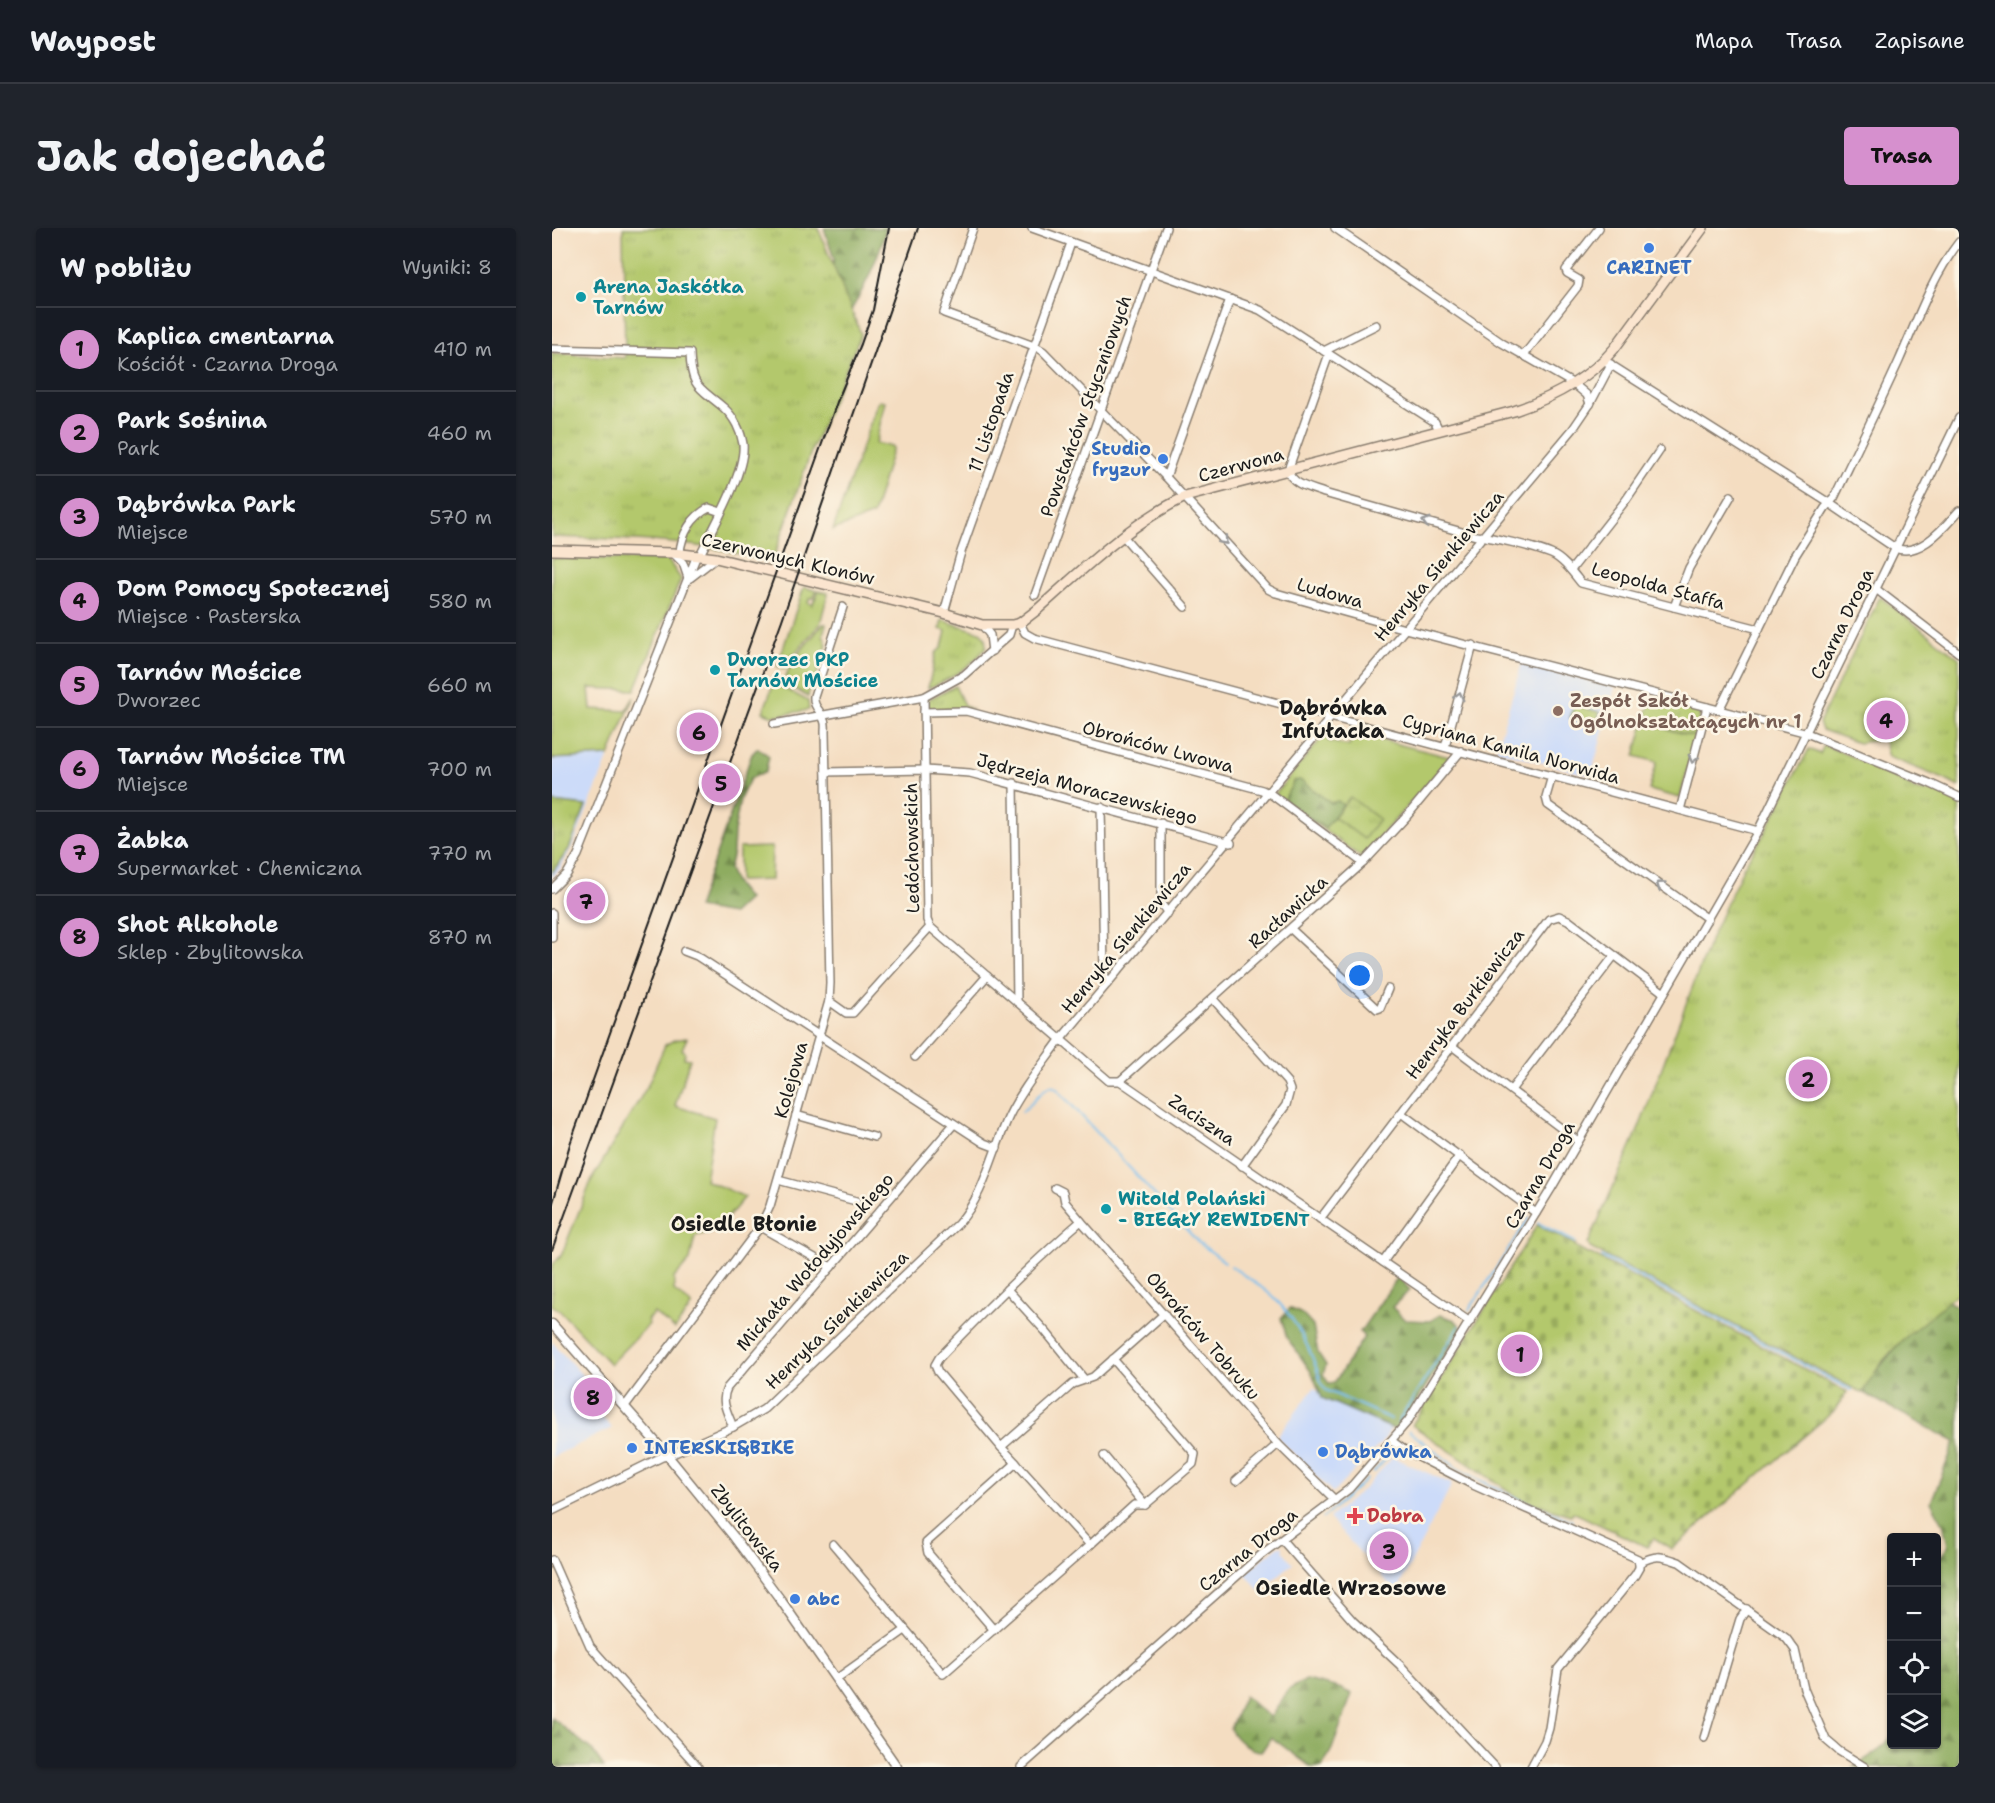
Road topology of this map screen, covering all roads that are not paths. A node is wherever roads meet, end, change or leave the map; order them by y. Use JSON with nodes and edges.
{"nodes":[{"id":1,"x":973,"y":228,"type":"edge"},
{"id":2,"x":1032,"y":228,"type":"edge"},
{"id":3,"x":1166,"y":228,"type":"edge"},
{"id":4,"x":1335,"y":228,"type":"edge"},
{"id":5,"x":1355,"y":228,"type":"edge"},
{"id":6,"x":1599,"y":228,"type":"edge"},
{"id":7,"x":1703,"y":228,"type":"edge"},
{"id":8,"x":1349,"y":237,"type":"junction"},
{"id":9,"x":1959,"y":242,"type":"edge"},
{"id":10,"x":1071,"y":243,"type":"junction"},
{"id":11,"x":1151,"y":271,"type":"junction"},
{"id":12,"x":1230,"y":299,"type":"junction"},
{"id":13,"x":1376,"y":325,"type":"dead end"},
{"id":14,"x":1361,"y":336,"type":"dead end"},
{"id":15,"x":1034,"y":346,"type":"junction"},
{"id":16,"x":552,"y":349,"type":"edge"},
{"id":17,"x":1327,"y":352,"type":"junction"},
{"id":18,"x":1524,"y":355,"type":"junction"},
{"id":19,"x":1607,"y":363,"type":"junction"},
{"id":20,"x":1574,"y":384,"type":"junction"},
{"id":21,"x":1590,"y":404,"type":"junction"},
{"id":22,"x":1101,"y":409,"type":"junction"},
{"id":23,"x":1959,"y":418,"type":"edge"},
{"id":24,"x":1439,"y":430,"type":"junction"},
{"id":25,"x":1660,"y":450,"type":"dead end"},
{"id":26,"x":1288,"y":470,"type":"junction"},
{"id":27,"x":1166,"y":477,"type":"junction"},
{"id":28,"x":1731,"y":496,"type":"dead end"},
{"id":29,"x":1185,"y":497,"type":"junction"},
{"id":30,"x":1829,"y":503,"type":"junction"},
{"id":31,"x":721,"y":512,"type":"junction"},
{"id":32,"x":1958,"y":516,"type":"edge"},
{"id":33,"x":1123,"y":536,"type":"junction"},
{"id":34,"x":1483,"y":537,"type":"junction"},
{"id":35,"x":1895,"y":548,"type":"junction"},
{"id":36,"x":552,"y":550,"type":"edge"},
{"id":37,"x":676,"y":553,"type":"junction"},
{"id":38,"x":698,"y":555,"type":"junction"},
{"id":39,"x":716,"y":558,"type":"junction"},
{"id":40,"x":1571,"y":570,"type":"junction"},
{"id":41,"x":688,"y":580,"type":"junction"},
{"id":42,"x":1876,"y":589,"type":"junction"},
{"id":43,"x":1035,"y":595,"type":"dead end"},
{"id":44,"x":843,"y":607,"type":"dead end"},
{"id":45,"x":1185,"y":607,"type":"dead end"},
{"id":46,"x":1674,"y":607,"type":"junction"},
{"id":47,"x":944,"y":613,"type":"junction"},
{"id":48,"x":1016,"y":624,"type":"junction"},
{"id":49,"x":982,"y":625,"type":"junction"},
{"id":50,"x":1406,"y":629,"type":"junction"},
{"id":51,"x":1759,"y":629,"type":"junction"},
{"id":52,"x":1473,"y":645,"type":"junction"},
{"id":53,"x":992,"y":651,"type":"junction"},
{"id":54,"x":1959,"y":653,"type":"edge"},
{"id":55,"x":924,"y":697,"type":"junction"},
{"id":56,"x":1707,"y":707,"type":"junction"},
{"id":57,"x":1719,"y":710,"type":"junction"},
{"id":58,"x":924,"y":712,"type":"junction"},
{"id":59,"x":820,"y":714,"type":"junction"},
{"id":60,"x":1332,"y":717,"type":"junction"},
{"id":61,"x":774,"y":724,"type":"dead end"},
{"id":62,"x":1804,"y":732,"type":"junction"},
{"id":63,"x":1445,"y":747,"type":"junction"},
{"id":64,"x":1461,"y":751,"type":"junction"},
{"id":65,"x":925,"y":770,"type":"junction"},
{"id":66,"x":826,"y":772,"type":"junction"},
{"id":67,"x":1552,"y":776,"type":"junction"},
{"id":68,"x":1014,"y":783,"type":"junction"},
{"id":69,"x":1268,"y":793,"type":"junction"},
{"id":70,"x":1959,"y":797,"type":"edge"},
{"id":71,"x":1101,"y":807,"type":"junction"},
{"id":72,"x":1680,"y":810,"type":"junction"},
{"id":73,"x":1161,"y":823,"type":"junction"},
{"id":74,"x":1758,"y":831,"type":"junction"},
{"id":75,"x":1229,"y":842,"type":"junction"},
{"id":76,"x":1364,"y":863,"type":"junction"},
{"id":77,"x":552,"y":889,"type":"edge"},
{"id":78,"x":552,"y":913,"type":"edge"},
{"id":79,"x":1168,"y":913,"type":"junction"},
{"id":80,"x":1708,"y":919,"type":"junction"},
{"id":81,"x":930,"y":927,"type":"junction"},
{"id":82,"x":1291,"y":929,"type":"junction"},
{"id":83,"x":552,"y":938,"type":"edge"},
{"id":84,"x":684,"y":951,"type":"dead end"},
{"id":85,"x":1614,"y":956,"type":"junction"},
{"id":86,"x":987,"y":976,"type":"junction"},
{"id":87,"x":1107,"y":984,"type":"junction"},
{"id":88,"x":1388,"y":989,"type":"dead end"},
{"id":89,"x":1664,"y":993,"type":"junction"},
{"id":90,"x":1213,"y":999,"type":"junction"},
{"id":91,"x":829,"y":1001,"type":"junction"},
{"id":92,"x":1017,"y":1002,"type":"junction"},
{"id":93,"x":819,"y":1036,"type":"junction"},
{"id":94,"x":1060,"y":1040,"type":"junction"},
{"id":95,"x":1452,"y":1046,"type":"junction"},
{"id":96,"x":915,"y":1057,"type":"dead end"},
{"id":97,"x":1120,"y":1081,"type":"junction"},
{"id":98,"x":1511,"y":1090,"type":"junction"},
{"id":99,"x":1401,"y":1113,"type":"junction"},
{"id":100,"x":796,"y":1115,"type":"junction"},
{"id":101,"x":954,"y":1124,"type":"junction"},
{"id":102,"x":874,"y":1137,"type":"dead end"},
{"id":103,"x":1578,"y":1141,"type":"junction"},
{"id":104,"x":997,"y":1148,"type":"junction"},
{"id":105,"x":1460,"y":1155,"type":"junction"},
{"id":106,"x":1242,"y":1166,"type":"junction"},
{"id":107,"x":778,"y":1180,"type":"junction"},
{"id":108,"x":1055,"y":1188,"type":"dead end"},
{"id":109,"x":856,"y":1201,"type":"dead end"},
{"id":110,"x":1536,"y":1213,"type":"junction"},
{"id":111,"x":1320,"y":1219,"type":"junction"},
{"id":112,"x":1081,"y":1221,"type":"junction"},
{"id":113,"x":760,"y":1227,"type":"junction"},
{"id":114,"x":1383,"y":1262,"type":"junction"},
{"id":115,"x":831,"y":1267,"type":"junction"},
{"id":116,"x":1007,"y":1289,"type":"junction"},
{"id":117,"x":1164,"y":1314,"type":"junction"},
{"id":118,"x":1470,"y":1322,"type":"junction"},
{"id":119,"x":555,"y":1328,"type":"edge"},
{"id":120,"x":1113,"y":1359,"type":"junction"},
{"id":121,"x":1084,"y":1379,"type":"junction"},
{"id":122,"x":625,"y":1406,"type":"junction"},
{"id":123,"x":733,"y":1427,"type":"junction"},
{"id":124,"x":1392,"y":1442,"type":"junction"},
{"id":125,"x":1278,"y":1444,"type":"junction"},
{"id":126,"x":1001,"y":1447,"type":"junction"},
{"id":127,"x":668,"y":1456,"type":"junction"},
{"id":128,"x":1104,"y":1456,"type":"dead end"},
{"id":129,"x":1016,"y":1463,"type":"junction"},
{"id":130,"x":1236,"y":1481,"type":"dead end"},
{"id":131,"x":1335,"y":1500,"type":"junction"},
{"id":132,"x":1145,"y":1505,"type":"junction"},
{"id":133,"x":552,"y":1511,"type":"edge"},
{"id":134,"x":1282,"y":1540,"type":"junction"},
{"id":135,"x":833,"y":1544,"type":"dead end"},
{"id":136,"x":1090,"y":1545,"type":"junction"},
{"id":137,"x":552,"y":1560,"type":"edge"},
{"id":138,"x":1639,"y":1563,"type":"junction"},
{"id":139,"x":1747,"y":1609,"type":"junction"},
{"id":140,"x":905,"y":1630,"type":"junction"},
{"id":141,"x":994,"y":1630,"type":"junction"},
{"id":142,"x":836,"y":1679,"type":"junction"},
{"id":143,"x":1704,"y":1738,"type":"dead end"},
{"id":144,"x":698,"y":1767,"type":"edge"},
{"id":145,"x":897,"y":1767,"type":"edge"},
{"id":146,"x":1020,"y":1767,"type":"edge"},
{"id":147,"x":1495,"y":1767,"type":"edge"},
{"id":148,"x":1531,"y":1767,"type":"edge"},
{"id":149,"x":1865,"y":1767,"type":"edge"}],
"edges":[{"from":1,"to":15,"type":"street","name":"Ludowa"},
{"from":2,"to":10,"type":"street"},
{"from":3,"to":11,"type":"street","name":"Powstańców Styczniowych"},
{"from":4,"to":8,"type":"street"},
{"from":5,"to":8,"type":"street"},
{"from":6,"to":18,"type":"street"},
{"from":7,"to":19,"type":"main road","name":"Czerwona"},
{"from":8,"to":18,"type":"street"},
{"from":9,"to":30,"type":"street"},
{"from":10,"to":11,"type":"street"},
{"from":10,"to":15,"type":"street","name":"11 Listopada"},
{"from":11,"to":12,"type":"street"},
{"from":11,"to":22,"type":"street","name":"Powstańców Styczniowych"},
{"from":12,"to":17,"type":"street"},
{"from":12,"to":27,"type":"street"},
{"from":13,"to":17,"type":"street"},
{"from":14,"to":17,"type":"street"},
{"from":15,"to":22,"type":"street","name":"Ludowa"},
{"from":15,"to":47,"type":"street","name":"11 Listopada"},
{"from":16,"to":31,"type":"street"},
{"from":17,"to":24,"type":"street"},
{"from":17,"to":26,"type":"street"},
{"from":18,"to":20,"type":"street"},
{"from":19,"to":20,"type":"main road","name":"Czerwona"},
{"from":19,"to":21,"type":"street","name":"Henryka Sienkiewicza"},
{"from":19,"to":30,"type":"street"},
{"from":20,"to":21,"type":"street"},
{"from":20,"to":24,"type":"main road","name":"Czerwona"},
{"from":21,"to":34,"type":"street","name":"Henryka Sienkiewicza"},
{"from":22,"to":27,"type":"street","name":"Ludowa"},
{"from":22,"to":43,"type":"street","name":"Powstańców Styczniowych"},
{"from":23,"to":35,"type":"street","name":"Czarna Droga"},
{"from":24,"to":26,"type":"main road","name":"Czerwona"},
{"from":25,"to":40,"type":"street"},
{"from":26,"to":29,"type":"main road","name":"Czerwona"},
{"from":34,"to":26,"type":"street","name":"Leopolda Staffa","one_way":true},
{"from":27,"to":29,"type":"street","name":"Ludowa"},
{"from":28,"to":46,"type":"street"},
{"from":29,"to":33,"type":"main road","name":"Czerwona"},
{"from":29,"to":50,"type":"street","name":"Ludowa","one_way":true},
{"from":30,"to":35,"type":"street"},
{"from":30,"to":51,"type":"street"},
{"from":31,"to":37,"type":"street"},
{"from":31,"to":38,"type":"street"},
{"from":32,"to":35,"type":"street"},
{"from":33,"to":45,"type":"street"},
{"from":33,"to":48,"type":"main road","name":"Czerwona"},
{"from":34,"to":40,"type":"street","name":"Leopolda Staffa"},
{"from":34,"to":50,"type":"street","name":"Henryka Sienkiewicza"},
{"from":35,"to":42,"type":"street","name":"Czarna Droga"},
{"from":36,"to":37,"type":"main road","name":"Czerwonych Klonów"},
{"from":37,"to":38,"type":"main road","name":"Czerwonych Klonów"},
{"from":37,"to":41,"type":"street"},
{"from":38,"to":39,"type":"main road","name":"Czerwonych Klonów"},
{"from":38,"to":41,"type":"street"},
{"from":39,"to":41,"type":"street"},
{"from":39,"to":47,"type":"main road","name":"Czerwonych Klonów"},
{"from":40,"to":46,"type":"street","name":"Leopolda Staffa"},
{"from":41,"to":77,"type":"street"},
{"from":42,"to":54,"type":"street"},
{"from":42,"to":62,"type":"street","name":"Czarna Droga"},
{"from":44,"to":59,"type":"street","name":"Kolejowa"},
{"from":46,"to":51,"type":"street","name":"Leopolda Staffa"},
{"from":47,"to":49,"type":"main road","name":"Czerwonych Klonów"},
{"from":48,"to":49,"type":"main road","name":"Czerwonych Klonów"},
{"from":48,"to":53,"type":"street","name":"Czerwona"},
{"from":48,"to":60,"type":"street","name":"Cypriana Kamila Norwida"},
{"from":49,"to":53,"type":"street"},
{"from":50,"to":52,"type":"street","name":"Ludowa"},
{"from":50,"to":60,"type":"street","name":"Henryka Sienkiewicza"},
{"from":51,"to":57,"type":"street"},
{"from":52,"to":56,"type":"street","name":"Ludowa"},
{"from":63,"to":52,"type":"street","one_way":true},
{"from":53,"to":55,"type":"street","name":"Czerwona"},
{"from":55,"to":58,"type":"street","name":"Ledóchowskich"},
{"from":55,"to":59,"type":"street","name":"Czerwona"},
{"from":56,"to":57,"type":"street","name":"Ludowa"},
{"from":56,"to":72,"type":"street","one_way":true},
{"from":57,"to":62,"type":"street","name":"Ludowa"},
{"from":58,"to":65,"type":"street","name":"Ledóchowskich"},
{"from":58,"to":69,"type":"street","name":"Obrońców Lwowa"},
{"from":59,"to":61,"type":"street","name":"Czerwona"},
{"from":59,"to":66,"type":"street","name":"Kolejowa"},
{"from":60,"to":63,"type":"street","name":"Cypriana Kamila Norwida"},
{"from":60,"to":69,"type":"street","name":"Henryka Sienkiewicza"},
{"from":62,"to":70,"type":"street","name":"Ludowa"},
{"from":62,"to":74,"type":"street","name":"Czarna Droga"},
{"from":63,"to":64,"type":"street","name":"Cypriana Kamila Norwida"},
{"from":64,"to":67,"type":"street","name":"Cypriana Kamila Norwida"},
{"from":64,"to":76,"type":"street","name":"Racławicka"},
{"from":65,"to":66,"type":"street","name":"Jędrzeja Moraczewskiego"},
{"from":65,"to":68,"type":"street","name":"Jędrzeja Moraczewskiego"},
{"from":65,"to":81,"type":"street","name":"Ledóchowskich"},
{"from":66,"to":91,"type":"street","name":"Kolejowa"},
{"from":67,"to":72,"type":"street","name":"Cypriana Kamila Norwida"},
{"from":80,"to":67,"type":"street","one_way":true},
{"from":68,"to":71,"type":"street","name":"Jędrzeja Moraczewskiego"},
{"from":68,"to":92,"type":"street"},
{"from":69,"to":75,"type":"street","name":"Henryka Sienkiewicza"},
{"from":69,"to":76,"type":"street","name":"Obrońców Lwowa"},
{"from":71,"to":73,"type":"street","name":"Jędrzeja Moraczewskiego"},
{"from":71,"to":87,"type":"street"},
{"from":72,"to":74,"type":"street","name":"Cypriana Kamila Norwida"},
{"from":73,"to":75,"type":"street","name":"Jędrzeja Moraczewskiego"},
{"from":73,"to":79,"type":"street"},
{"from":74,"to":80,"type":"street","name":"Czarna Droga"},
{"from":75,"to":79,"type":"street","name":"Henryka Sienkiewicza"},
{"from":76,"to":82,"type":"street","name":"Racławicka"},
{"from":78,"to":83,"type":"street"},
{"from":79,"to":87,"type":"street","name":"Henryka Sienkiewicza"},
{"from":80,"to":89,"type":"street","name":"Czarna Droga"},
{"from":81,"to":86,"type":"street","name":"Zaciszna"},
{"from":81,"to":91,"type":"street","name":"Ledóchowskich"},
{"from":82,"to":88,"type":"street"},
{"from":82,"to":90,"type":"street","name":"Racławicka"},
{"from":84,"to":93,"type":"street"},
{"from":85,"to":89,"type":"street","name":"Henryka Burkiewicza"},
{"from":85,"to":95,"type":"street","name":"Henryka Burkiewicza"},
{"from":85,"to":98,"type":"street"},
{"from":86,"to":92,"type":"street","name":"Zaciszna"},
{"from":86,"to":96,"type":"street"},
{"from":87,"to":94,"type":"street","name":"Henryka Sienkiewicza"},
{"from":89,"to":103,"type":"street","name":"Czarna Droga"},
{"from":90,"to":97,"type":"street","name":"Racławicka"},
{"from":90,"to":106,"type":"street"},
{"from":91,"to":93,"type":"street","name":"Kolejowa"},
{"from":92,"to":94,"type":"street","name":"Zaciszna"},
{"from":93,"to":100,"type":"street","name":"Kolejowa"},
{"from":93,"to":101,"type":"street"},
{"from":94,"to":97,"type":"street","name":"Zaciszna"},
{"from":94,"to":104,"type":"street","name":"Henryka Sienkiewicza"},
{"from":95,"to":98,"type":"street"},
{"from":95,"to":99,"type":"street","name":"Henryka Burkiewicza"},
{"from":97,"to":106,"type":"street","name":"Zaciszna"},
{"from":98,"to":103,"type":"street"},
{"from":99,"to":105,"type":"street"},
{"from":99,"to":111,"type":"street","name":"Henryka Burkiewicza"},
{"from":100,"to":102,"type":"street"},
{"from":100,"to":107,"type":"street","name":"Kolejowa"},
{"from":101,"to":104,"type":"street"},
{"from":101,"to":115,"type":"street","name":"Michała Wołodyjowskiego"},
{"from":103,"to":110,"type":"street","name":"Czarna Droga"},
{"from":104,"to":123,"type":"street","name":"Henryka Sienkiewicza"},
{"from":105,"to":110,"type":"street"},
{"from":105,"to":114,"type":"street"},
{"from":106,"to":111,"type":"street","name":"Zaciszna"},
{"from":107,"to":109,"type":"street"},
{"from":107,"to":113,"type":"street","name":"Kolejowa"},
{"from":108,"to":112,"type":"street","name":"Obrońców Tobruku"},
{"from":110,"to":118,"type":"street","name":"Czarna Droga"},
{"from":111,"to":114,"type":"street","name":"Zaciszna"},
{"from":112,"to":116,"type":"street"},
{"from":112,"to":117,"type":"street","name":"Obrońców Tobruku"},
{"from":113,"to":115,"type":"street"},
{"from":113,"to":122,"type":"street","name":"Kolejowa"},
{"from":114,"to":118,"type":"street","name":"Zaciszna"},
{"from":115,"to":123,"type":"street","name":"Michała Wołodyjowskiego"},
{"from":116,"to":121,"type":"street"},
{"from":116,"to":126,"type":"street"},
{"from":117,"to":120,"type":"street"},
{"from":117,"to":125,"type":"street","name":"Obrońców Tobruku"},
{"from":118,"to":124,"type":"street","name":"Czarna Droga"},
{"from":119,"to":122,"type":"street","name":"Zbylitowska"},
{"from":120,"to":121,"type":"street"},
{"from":120,"to":132,"type":"street"},
{"from":121,"to":126,"type":"street"},
{"from":122,"to":127,"type":"street","name":"Zbylitowska"},
{"from":123,"to":127,"type":"street","name":"Henryka Sienkiewicza"},
{"from":124,"to":131,"type":"street","name":"Czarna Droga"},
{"from":124,"to":138,"type":"street"},
{"from":125,"to":130,"type":"street"},
{"from":125,"to":131,"type":"street","name":"Obrońców Tobruku"},
{"from":126,"to":129,"type":"street"},
{"from":127,"to":133,"type":"street","name":"Henryka Sienkiewicza"},
{"from":127,"to":142,"type":"street","name":"Zbylitowska"},
{"from":128,"to":132,"type":"street"},
{"from":129,"to":136,"type":"street"},
{"from":129,"to":141,"type":"street"},
{"from":131,"to":134,"type":"street","name":"Czarna Droga"},
{"from":132,"to":136,"type":"street"},
{"from":134,"to":146,"type":"street","name":"Czarna Droga"},
{"from":134,"to":147,"type":"street"},
{"from":135,"to":140,"type":"street"},
{"from":136,"to":141,"type":"street"},
{"from":137,"to":144,"type":"street"},
{"from":138,"to":139,"type":"street"},
{"from":138,"to":148,"type":"street"},
{"from":139,"to":143,"type":"street"},
{"from":139,"to":149,"type":"street"},
{"from":140,"to":141,"type":"street"},
{"from":140,"to":142,"type":"street"},
{"from":142,"to":145,"type":"street","name":"Zbylitowska"}]}
